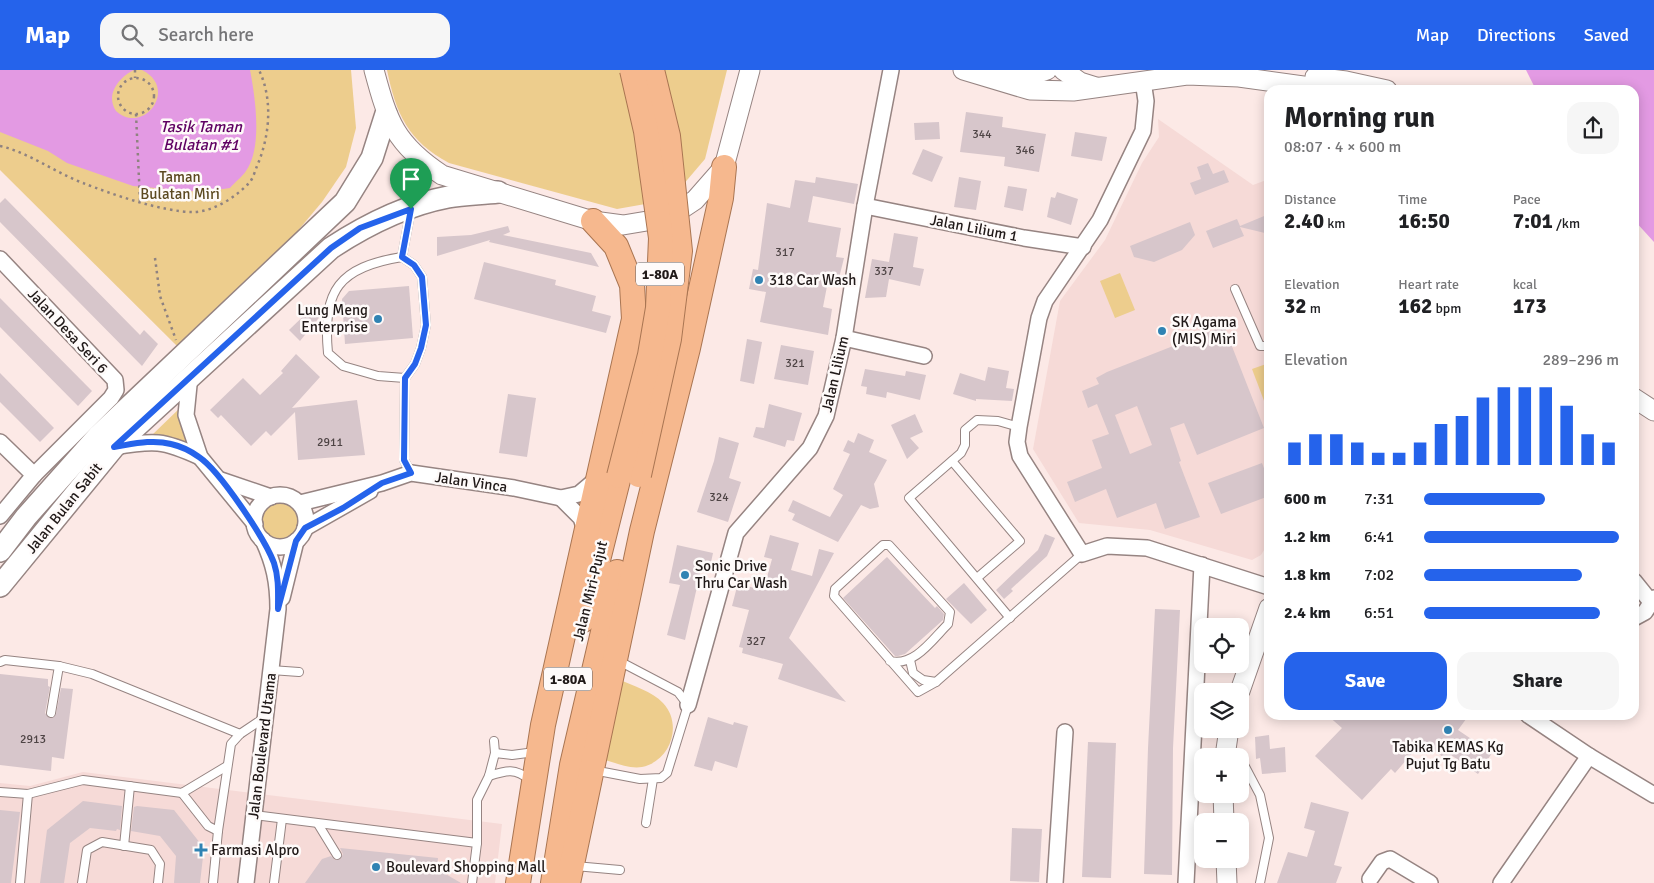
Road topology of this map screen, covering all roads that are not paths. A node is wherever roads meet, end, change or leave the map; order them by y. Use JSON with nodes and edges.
{"nodes":[{"id":1,"x":374,"y":70,"type":"edge"},
{"id":2,"x":632,"y":70,"type":"edge"},
{"id":3,"x":652,"y":70,"type":"edge"},
{"id":4,"x":750,"y":70,"type":"edge"},
{"id":5,"x":891,"y":70,"type":"edge"},
{"id":6,"x":962,"y":70,"type":"edge"},
{"id":7,"x":990,"y":70,"type":"edge"},
{"id":8,"x":1047,"y":70,"type":"edge"},
{"id":9,"x":1063,"y":70,"type":"edge"},
{"id":10,"x":1262,"y":70,"type":"edge"},
{"id":11,"x":1324,"y":79,"type":"edge"},
{"id":12,"x":1143,"y":81,"type":"junction"},
{"id":13,"x":1364,"y":85,"type":"edge"},
{"id":14,"x":1096,"y":87,"type":"junction"},
{"id":15,"x":386,"y":114,"type":"junction"},
{"id":16,"x":724,"y":167,"type":"junction"},
{"id":17,"x":498,"y":192,"type":"junction"},
{"id":18,"x":865,"y":206,"type":"junction"},
{"id":19,"x":411,"y":209,"type":"junction"},
{"id":20,"x":593,"y":221,"type":"junction"},
{"id":21,"x":1083,"y":247,"type":"junction"},
{"id":22,"x":402,"y":257,"type":"junction"},
{"id":23,"x":0,"y":259,"type":"edge"},
{"id":24,"x":1235,"y":289,"type":"dead end"},
{"id":25,"x":635,"y":309,"type":"junction"},
{"id":26,"x":696,"y":314,"type":"junction"},
{"id":27,"x":844,"y":338,"type":"junction"},
{"id":28,"x":1264,"y":346,"type":"edge"},
{"id":29,"x":924,"y":356,"type":"dead end"},
{"id":30,"x":190,"y":375,"type":"junction"},
{"id":31,"x":405,"y":378,"type":"junction"},
{"id":32,"x":1639,"y":401,"type":"edge"},
{"id":33,"x":1654,"y":411,"type":"edge"},
{"id":34,"x":1019,"y":427,"type":"junction"},
{"id":35,"x":0,"y":442,"type":"edge"},
{"id":36,"x":114,"y":447,"type":"junction"},
{"id":37,"x":200,"y":458,"type":"junction"},
{"id":38,"x":952,"y":461,"type":"junction"},
{"id":39,"x":411,"y":473,"type":"junction"},
{"id":40,"x":34,"y":474,"type":"junction"},
{"id":41,"x":619,"y":476,"type":"junction"},
{"id":42,"x":221,"y":480,"type":"junction"},
{"id":43,"x":382,"y":483,"type":"junction"},
{"id":44,"x":271,"y":496,"type":"junction"},
{"id":45,"x":561,"y":498,"type":"junction"},
{"id":46,"x":300,"y":503,"type":"junction"},
{"id":47,"x":0,"y":516,"type":"edge"},
{"id":48,"x":254,"y":524,"type":"junction"},
{"id":49,"x":305,"y":528,"type":"junction"},
{"id":50,"x":586,"y":533,"type":"junction"},
{"id":51,"x":263,"y":540,"type":"junction"},
{"id":52,"x":296,"y":541,"type":"junction"},
{"id":53,"x":0,"y":551,"type":"edge"},
{"id":54,"x":1082,"y":554,"type":"junction"},
{"id":55,"x":1202,"y":565,"type":"junction"},
{"id":56,"x":977,"y":578,"type":"junction"},
{"id":57,"x":1264,"y":585,"type":"edge"},
{"id":58,"x":0,"y":586,"type":"edge"},
{"id":59,"x":1639,"y":592,"type":"edge"},
{"id":60,"x":278,"y":609,"type":"junction"},
{"id":61,"x":1647,"y":610,"type":"edge"},
{"id":62,"x":1010,"y":618,"type":"junction"},
{"id":63,"x":1264,"y":622,"type":"edge"},
{"id":64,"x":615,"y":660,"type":"junction"},
{"id":65,"x":910,"y":660,"type":"junction"},
{"id":66,"x":890,"y":661,"type":"junction"},
{"id":67,"x":0,"y":662,"type":"edge"},
{"id":68,"x":60,"y":666,"type":"junction"},
{"id":69,"x":271,"y":670,"type":"junction"},
{"id":70,"x":299,"y":672,"type":"dead end"},
{"id":71,"x":936,"y":682,"type":"junction"},
{"id":72,"x":1243,"y":683,"type":"edge"},
{"id":73,"x":688,"y":705,"type":"junction"},
{"id":74,"x":51,"y":713,"type":"dead end"},
{"id":75,"x":266,"y":717,"type":"junction"},
{"id":76,"x":1535,"y":720,"type":"edge"},
{"id":77,"x":1065,"y":732,"type":"dead end"},
{"id":78,"x":240,"y":734,"type":"junction"},
{"id":79,"x":494,"y":741,"type":"dead end"},
{"id":80,"x":538,"y":752,"type":"junction"},
{"id":81,"x":495,"y":753,"type":"junction"},
{"id":82,"x":1589,"y":756,"type":"junction"},
{"id":83,"x":227,"y":766,"type":"junction"},
{"id":84,"x":592,"y":769,"type":"junction"},
{"id":85,"x":1249,"y":774,"type":"edge"},
{"id":86,"x":489,"y":776,"type":"junction"},
{"id":87,"x":653,"y":779,"type":"junction"},
{"id":88,"x":534,"y":783,"type":"junction"},
{"id":89,"x":130,"y":786,"type":"junction"},
{"id":90,"x":0,"y":792,"type":"edge"},
{"id":91,"x":182,"y":793,"type":"junction"},
{"id":92,"x":28,"y":794,"type":"junction"},
{"id":93,"x":1654,"y":795,"type":"edge"},
{"id":94,"x":254,"y":816,"type":"junction"},
{"id":95,"x":282,"y":819,"type":"junction"},
{"id":96,"x":646,"y":823,"type":"dead end"},
{"id":97,"x":318,"y":824,"type":"junction"},
{"id":98,"x":218,"y":831,"type":"junction"},
{"id":99,"x":477,"y":843,"type":"junction"},
{"id":100,"x":124,"y":846,"type":"junction"},
{"id":101,"x":337,"y":855,"type":"dead end"},
{"id":102,"x":1226,"y":868,"type":"edge"},
{"id":103,"x":620,"y":870,"type":"dead end"},
{"id":104,"x":570,"y":874,"type":"edge"},
{"id":105,"x":1370,"y":879,"type":"dead end"},
{"id":106,"x":20,"y":883,"type":"edge"},
{"id":107,"x":82,"y":883,"type":"edge"},
{"id":108,"x":158,"y":883,"type":"edge"},
{"id":109,"x":213,"y":883,"type":"edge"},
{"id":110,"x":246,"y":883,"type":"edge"},
{"id":111,"x":274,"y":883,"type":"edge"},
{"id":112,"x":472,"y":883,"type":"edge"},
{"id":113,"x":518,"y":883,"type":"edge"},
{"id":114,"x":527,"y":883,"type":"edge"},
{"id":115,"x":553,"y":883,"type":"edge"},
{"id":116,"x":1055,"y":883,"type":"edge"},
{"id":117,"x":1186,"y":883,"type":"edge"},
{"id":118,"x":1227,"y":883,"type":"edge"},
{"id":119,"x":1260,"y":883,"type":"edge"},
{"id":120,"x":1430,"y":883,"type":"edge"},
{"id":121,"x":1502,"y":883,"type":"edge"}],
"edges":[{"from":1,"to":15,"type":"street"},
{"from":2,"to":41,"type":"highway","number":"1-80A","bridge":true},
{"from":3,"to":41,"type":"highway","bridge":true},
{"from":4,"to":16,"type":"street"},
{"from":5,"to":18,"type":"street","name":"Jalan Lilium"},
{"from":6,"to":14,"type":"street"},
{"from":7,"to":8,"type":"street"},
{"from":9,"to":14,"type":"street"},
{"from":10,"to":11,"type":"street"},
{"from":11,"to":12,"type":"street"},
{"from":11,"to":13,"type":"street"},
{"from":12,"to":14,"type":"street"},
{"from":12,"to":21,"type":"street"},
{"from":15,"to":17,"type":"street"},
{"from":15,"to":53,"type":"main road","name":"Jalan Bulan Sabit"},
{"from":16,"to":20,"type":"street"},
{"from":16,"to":26,"type":"highway"},
{"from":17,"to":19,"type":"main road","name":"Jalan Bulan Sabit"},
{"from":17,"to":20,"type":"street"},
{"from":18,"to":21,"type":"street","name":"Jalan Lilium 1"},
{"from":18,"to":27,"type":"street","name":"Jalan Lilium"},
{"from":19,"to":22,"type":"lane"},
{"from":19,"to":30,"type":"main road","name":"Jalan Bulan Sabit"},
{"from":20,"to":25,"type":"highway"},
{"from":21,"to":34,"type":"street"},
{"from":22,"to":31,"type":"lane"},
{"from":22,"to":31,"type":"lane"},
{"from":23,"to":40,"type":"street","name":"Jalan Desa Seri 6"},
{"from":24,"to":28,"type":"lane"},
{"from":25,"to":26,"type":"highway"},
{"from":25,"to":41,"type":"highway"},
{"from":26,"to":64,"type":"highway"},
{"from":27,"to":29,"type":"street"},
{"from":27,"to":73,"type":"street","name":"Jalan Lilium"},
{"from":30,"to":36,"type":"main road","name":"Jalan Bulan Sabit"},
{"from":30,"to":37,"type":"street"},
{"from":31,"to":39,"type":"lane"},
{"from":32,"to":33,"type":"street"},
{"from":34,"to":38,"type":"lane"},
{"from":34,"to":54,"type":"street"},
{"from":35,"to":40,"type":"street"},
{"from":36,"to":37,"type":"street"},
{"from":36,"to":58,"type":"main road","name":"Jalan Bulan Sabit"},
{"from":37,"to":42,"type":"street"},
{"from":38,"to":56,"type":"lane"},
{"from":38,"to":56,"type":"lane"},
{"from":39,"to":43,"type":"street","name":"Jalan Vinca"},
{"from":39,"to":45,"type":"street","name":"Jalan Vinca"},
{"from":40,"to":47,"type":"street","name":"Jalan Desa Seri 6"},
{"from":41,"to":45,"type":"street"},
{"from":41,"to":50,"type":"highway"},
{"from":41,"to":114,"type":"highway","name":"Jalan Miri-Pujut","number":"1-80A"},
{"from":41,"to":115,"type":"highway","name":"Jalan Miri-Pujut"},
{"from":42,"to":44,"type":"street"},
{"from":42,"to":48,"type":"street"},
{"from":43,"to":46,"type":"street"},
{"from":43,"to":49,"type":"street"},
{"from":44,"to":46,"type":"street"},
{"from":44,"to":48,"type":"street"},
{"from":45,"to":50,"type":"street"},
{"from":46,"to":49,"type":"street"},
{"from":48,"to":51,"type":"street"},
{"from":49,"to":52,"type":"street"},
{"from":50,"to":80,"type":"highway"},
{"from":51,"to":52,"type":"street"},
{"from":51,"to":60,"type":"street","name":"Jalan Boulevard Utama"},
{"from":52,"to":60,"type":"street","name":"Jalan Boulevard Utama"},
{"from":54,"to":55,"type":"street"},
{"from":54,"to":62,"type":"lane"},
{"from":55,"to":57,"type":"street"},
{"from":55,"to":117,"type":"street"},
{"from":56,"to":62,"type":"lane"},
{"from":59,"to":61,"type":"street"},
{"from":60,"to":69,"type":"street","name":"Jalan Boulevard Utama"},
{"from":62,"to":71,"type":"lane"},
{"from":63,"to":72,"type":"street"},
{"from":64,"to":73,"type":"lane"},
{"from":64,"to":84,"type":"highway"},
{"from":65,"to":66,"type":"lane"},
{"from":65,"to":66,"type":"lane"},
{"from":65,"to":71,"type":"lane"},
{"from":66,"to":71,"type":"lane"},
{"from":67,"to":68,"type":"lane"},
{"from":68,"to":74,"type":"lane"},
{"from":68,"to":78,"type":"lane"},
{"from":69,"to":70,"type":"lane"},
{"from":69,"to":75,"type":"street","name":"Jalan Boulevard Utama"},
{"from":73,"to":87,"type":"lane"},
{"from":75,"to":78,"type":"lane"},
{"from":75,"to":94,"type":"street","name":"Jalan Boulevard Utama"},
{"from":76,"to":82,"type":"street"},
{"from":77,"to":116,"type":"street"},
{"from":78,"to":83,"type":"lane"},
{"from":79,"to":81,"type":"lane"},
{"from":80,"to":81,"type":"lane"},
{"from":80,"to":88,"type":"highway"},
{"from":81,"to":86,"type":"lane"},
{"from":82,"to":93,"type":"street"},
{"from":82,"to":121,"type":"street"},
{"from":83,"to":91,"type":"lane"},
{"from":83,"to":98,"type":"lane"},
{"from":84,"to":87,"type":"lane"},
{"from":84,"to":104,"type":"highway"},
{"from":85,"to":119,"type":"lane"},
{"from":86,"to":88,"type":"lane"},
{"from":86,"to":99,"type":"lane"},
{"from":87,"to":96,"type":"lane"},
{"from":88,"to":113,"type":"highway"},
{"from":89,"to":91,"type":"lane"},
{"from":89,"to":92,"type":"lane"},
{"from":89,"to":100,"type":"lane"},
{"from":90,"to":92,"type":"lane"},
{"from":91,"to":98,"type":"lane"},
{"from":92,"to":106,"type":"lane"},
{"from":94,"to":95,"type":"lane"},
{"from":94,"to":110,"type":"street","name":"Jalan Boulevard Utama"},
{"from":95,"to":97,"type":"lane"},
{"from":95,"to":111,"type":"lane"},
{"from":97,"to":99,"type":"lane"},
{"from":97,"to":101,"type":"lane"},
{"from":98,"to":109,"type":"lane"},
{"from":99,"to":112,"type":"lane"},
{"from":100,"to":107,"type":"lane"},
{"from":100,"to":108,"type":"lane"},
{"from":102,"to":118,"type":"street"},
{"from":103,"to":104,"type":"lane"},
{"from":105,"to":120,"type":"street"}]}
